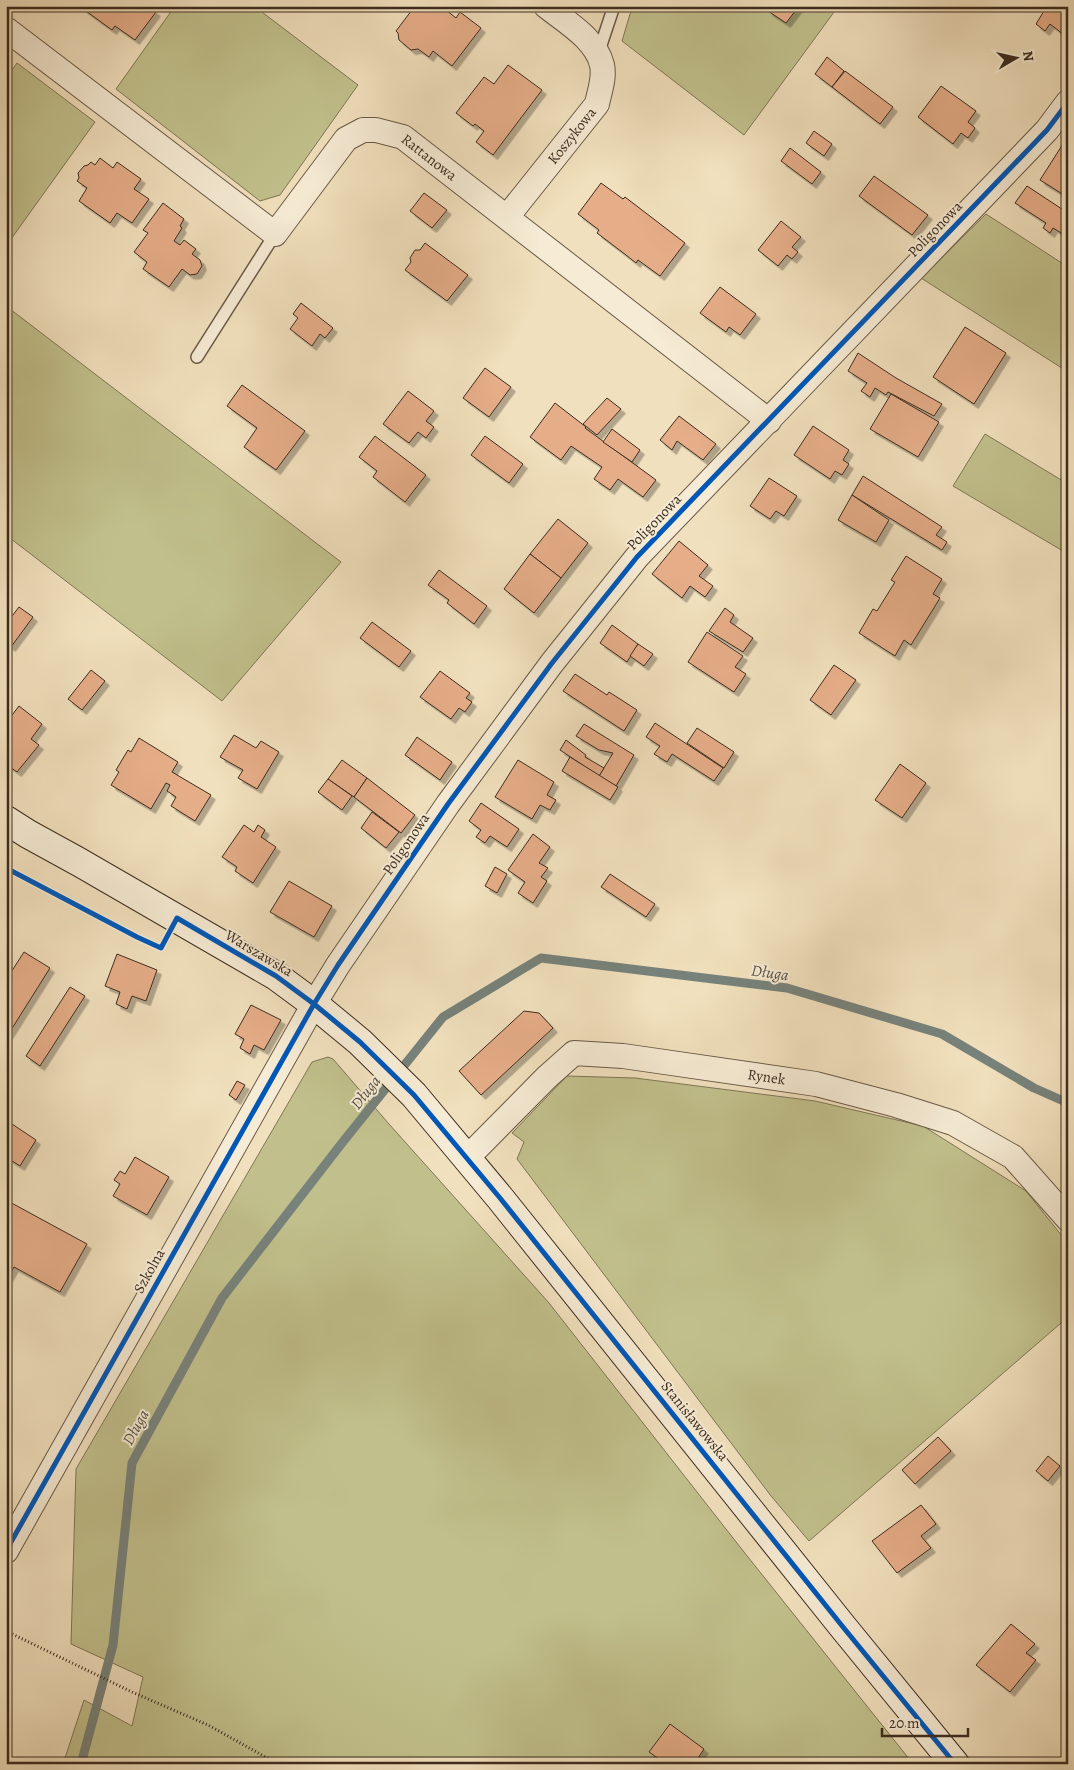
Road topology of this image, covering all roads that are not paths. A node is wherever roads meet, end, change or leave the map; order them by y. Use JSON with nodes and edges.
{"nodes":[{"id":1,"x":546,"y":6,"type":"edge"},
{"id":2,"x":614,"y":6,"type":"edge"},
{"id":3,"x":6,"y":29,"type":"edge"},
{"id":4,"x":598,"y":56,"type":"junction"},
{"id":5,"x":1068,"y":102,"type":"edge"},
{"id":6,"x":507,"y":217,"type":"junction"},
{"id":7,"x":275,"y":234,"type":"junction"},
{"id":8,"x":197,"y":357,"type":"dead end"},
{"id":9,"x":768,"y":421,"type":"junction"},
{"id":10,"x":6,"y":820,"type":"edge"},
{"id":11,"x":314,"y":1004,"type":"junction"},
{"id":12,"x":414,"y":1096,"type":"joint"},
{"id":13,"x":467,"y":1158,"type":"junction"},
{"id":14,"x":1068,"y":1219,"type":"edge"},
{"id":15,"x":6,"y":1551,"type":"edge"},
{"id":16,"x":955,"y":1764,"type":"edge"}],
"edges":[{"from":1,"to":4,"type":"street","name":"Koszykowa"},
{"from":2,"to":4,"type":"lane"},
{"from":3,"to":7,"type":"street"},
{"from":4,"to":6,"type":"street","name":"Koszykowa"},
{"from":5,"to":9,"type":"street","name":"Poligonowa"},
{"from":6,"to":7,"type":"street","name":"Rattanowa"},
{"from":6,"to":9,"type":"street","name":"Rattanowa"},
{"from":7,"to":8,"type":"lane"},
{"from":9,"to":11,"type":"street","name":"Poligonowa"},
{"from":10,"to":11,"type":"main road","name":"Warszawska"},
{"from":11,"to":12,"type":"main road","name":"Warszawska"},
{"from":11,"to":15,"type":"street","name":"Szkolna"},
{"from":12,"to":13,"type":"main road","name":"Stanisławowska"},
{"from":13,"to":14,"type":"street","name":"Rynek"},
{"from":13,"to":16,"type":"main road","name":"Stanisławowska"}]}
